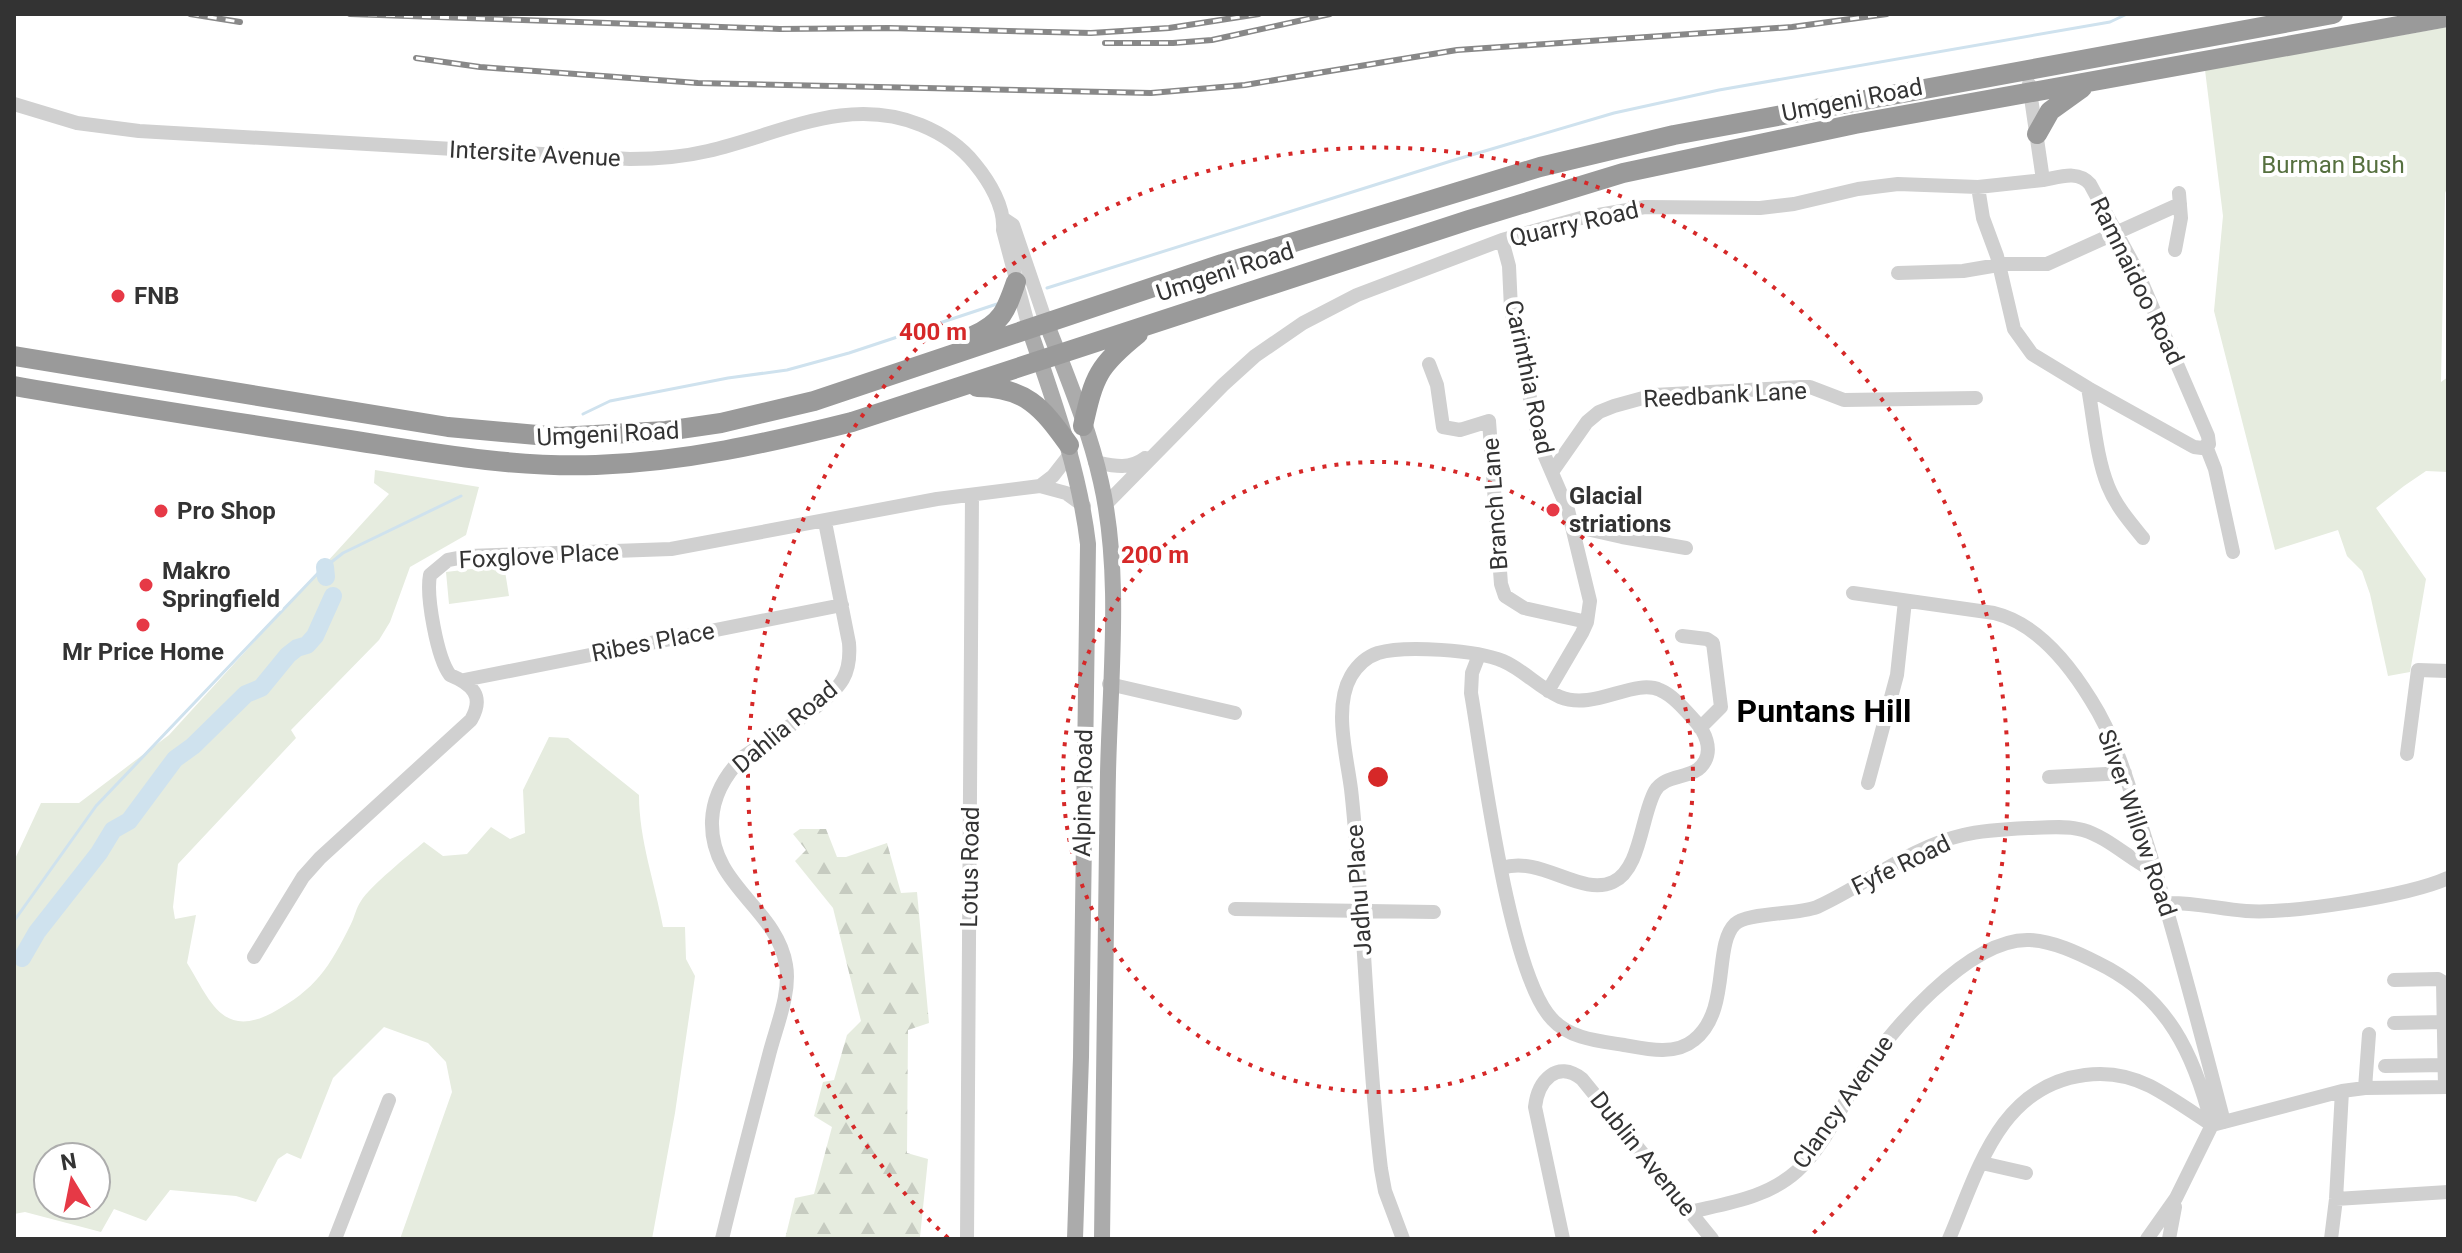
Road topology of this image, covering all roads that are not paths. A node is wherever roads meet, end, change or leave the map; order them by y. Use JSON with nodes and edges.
{"nodes":[{"id":1,"x":2333,"y":14,"type":"edge"},
{"id":2,"x":2448,"y":17,"type":"edge"},
{"id":3,"x":2027,"y":71,"type":"junction"},
{"id":4,"x":2089,"y":84,"type":"junction"},
{"id":5,"x":2031,"y":94,"type":"junction"},
{"id":6,"x":14,"y":104,"type":"edge"},
{"id":7,"x":2037,"y":134,"type":"junction"},
{"id":8,"x":2043,"y":180,"type":"junction"},
{"id":9,"x":1978,"y":187,"type":"junction"},
{"id":10,"x":1004,"y":219,"type":"junction"},
{"id":11,"x":2116,"y":232,"type":"junction"},
{"id":12,"x":1502,"y":240,"type":"junction"},
{"id":13,"x":2175,"y":250,"type":"dead end"},
{"id":14,"x":1999,"y":265,"type":"junction"},
{"id":15,"x":1898,"y":273,"type":"dead end"},
{"id":16,"x":1016,"y":282,"type":"junction"},
{"id":17,"x":1150,"y":324,"type":"junction"},
{"id":18,"x":1038,"y":325,"type":"junction"},
{"id":19,"x":14,"y":356,"type":"edge"},
{"id":20,"x":1050,"y":358,"type":"junction"},
{"id":21,"x":1429,"y":364,"type":"dead end"},
{"id":22,"x":14,"y":386,"type":"edge"},
{"id":23,"x":961,"y":387,"type":"junction"},
{"id":24,"x":2088,"y":388,"type":"junction"},
{"id":25,"x":1976,"y":398,"type":"dead end"},
{"id":26,"x":814,"y":401,"type":"junction"},
{"id":27,"x":1083,"y":426,"type":"junction"},
{"id":28,"x":2206,"y":446,"type":"junction"},
{"id":29,"x":1070,"y":449,"type":"junction"},
{"id":30,"x":1153,"y":454,"type":"junction"},
{"id":31,"x":1095,"y":462,"type":"junction"},
{"id":32,"x":1552,"y":472,"type":"junction"},
{"id":33,"x":1040,"y":486,"type":"junction"},
{"id":34,"x":972,"y":495,"type":"junction"},
{"id":35,"x":1105,"y":505,"type":"junction"},
{"id":36,"x":1084,"y":506,"type":"junction"},
{"id":37,"x":825,"y":522,"type":"junction"},
{"id":38,"x":1573,"y":526,"type":"junction"},
{"id":39,"x":2143,"y":538,"type":"dead end"},
{"id":40,"x":1686,"y":548,"type":"dead end"},
{"id":41,"x":2233,"y":552,"type":"dead end"},
{"id":42,"x":1853,"y":593,"type":"dead end"},
{"id":43,"x":1905,"y":601,"type":"junction"},
{"id":44,"x":842,"y":605,"type":"junction"},
{"id":45,"x":1587,"y":622,"type":"junction"},
{"id":46,"x":1682,"y":636,"type":"dead end"},
{"id":47,"x":1479,"y":655,"type":"junction"},
{"id":48,"x":2448,"y":671,"type":"edge"},
{"id":49,"x":464,"y":680,"type":"junction"},
{"id":50,"x":1109,"y":684,"type":"junction"},
{"id":51,"x":1548,"y":691,"type":"junction"},
{"id":52,"x":1235,"y":713,"type":"dead end"},
{"id":53,"x":1700,"y":728,"type":"junction"},
{"id":54,"x":2407,"y":754,"type":"dead end"},
{"id":55,"x":2125,"y":773,"type":"junction"},
{"id":56,"x":2049,"y":777,"type":"dead end"},
{"id":57,"x":1868,"y":783,"type":"dead end"},
{"id":58,"x":1502,"y":868,"type":"junction"},
{"id":59,"x":2156,"y":872,"type":"junction"},
{"id":60,"x":2448,"y":878,"type":"edge"},
{"id":61,"x":2166,"y":903,"type":"junction"},
{"id":62,"x":1235,"y":909,"type":"dead end"},
{"id":63,"x":1362,"y":912,"type":"junction"},
{"id":64,"x":1434,"y":912,"type":"dead end"},
{"id":65,"x":254,"y":957,"type":"dead end"},
{"id":66,"x":1104,"y":969,"type":"junction"},
{"id":67,"x":2394,"y":980,"type":"dead end"},
{"id":68,"x":1081,"y":1003,"type":"junction"},
{"id":69,"x":2444,"y":1022,"type":"junction"},
{"id":70,"x":2394,"y":1023,"type":"dead end"},
{"id":71,"x":2369,"y":1034,"type":"dead end"},
{"id":72,"x":2445,"y":1065,"type":"junction"},
{"id":73,"x":2385,"y":1066,"type":"dead end"},
{"id":74,"x":2447,"y":1087,"type":"edge"},
{"id":75,"x":2365,"y":1088,"type":"junction"},
{"id":76,"x":2342,"y":1091,"type":"junction"},
{"id":77,"x":389,"y":1100,"type":"dead end"},
{"id":78,"x":2218,"y":1123,"type":"junction"},
{"id":79,"x":1982,"y":1163,"type":"junction"},
{"id":80,"x":2026,"y":1173,"type":"dead end"},
{"id":81,"x":2448,"y":1192,"type":"edge"},
{"id":82,"x":2176,"y":1198,"type":"junction"},
{"id":83,"x":2336,"y":1199,"type":"junction"},
{"id":84,"x":1690,"y":1212,"type":"junction"},
{"id":85,"x":335,"y":1239,"type":"edge"},
{"id":86,"x":722,"y":1239,"type":"edge"},
{"id":87,"x":967,"y":1239,"type":"edge"},
{"id":88,"x":1075,"y":1239,"type":"edge"},
{"id":89,"x":1102,"y":1239,"type":"edge"},
{"id":90,"x":1403,"y":1239,"type":"edge"},
{"id":91,"x":1563,"y":1239,"type":"edge"},
{"id":92,"x":1712,"y":1239,"type":"edge"},
{"id":93,"x":1949,"y":1239,"type":"edge"},
{"id":94,"x":2147,"y":1239,"type":"edge"},
{"id":95,"x":2169,"y":1239,"type":"edge"},
{"id":96,"x":2331,"y":1239,"type":"edge"}],
"edges":[{"from":1,"to":3,"type":"highway","name":"Umgeni Road"},
{"from":2,"to":4,"type":"highway","name":"Umgeni Road"},
{"from":3,"to":5,"type":"street"},
{"from":3,"to":18,"type":"highway","name":"Umgeni Road"},
{"from":4,"to":5,"type":"highway","name":"Umgeni Road"},
{"from":4,"to":7,"type":"highway"},
{"from":5,"to":7,"type":"street"},
{"from":5,"to":17,"type":"highway","name":"Umgeni Road"},
{"from":6,"to":10,"type":"street","name":"Intersite Avenue"},
{"from":7,"to":8,"type":"street"},
{"from":8,"to":9,"type":"street","name":"Quarry Road"},
{"from":8,"to":11,"type":"street","name":"Ramnaidoo Road"},
{"from":9,"to":12,"type":"street","name":"Quarry Road"},
{"from":9,"to":14,"type":"street"},
{"from":10,"to":16,"type":"street","name":"Intersite Avenue"},
{"from":10,"to":18,"type":"street","name":"Intersite Avenue"},
{"from":11,"to":13,"type":"street"},
{"from":11,"to":14,"type":"street"},
{"from":11,"to":28,"type":"street","name":"Ramnaidoo Road"},
{"from":12,"to":30,"type":"street","name":"Quarry Road"},
{"from":12,"to":32,"type":"street","name":"Carinthia Road"},
{"from":14,"to":15,"type":"street"},
{"from":14,"to":24,"type":"street"},
{"from":16,"to":18,"type":"street","name":"Intersite Avenue"},
{"from":16,"to":26,"type":"highway"},
{"from":17,"to":20,"type":"highway","name":"Umgeni Road"},
{"from":17,"to":27,"type":"highway"},
{"from":18,"to":20,"type":"main road"},
{"from":18,"to":26,"type":"highway","name":"Umgeni Road"},
{"from":19,"to":26,"type":"highway","name":"Umgeni Road"},
{"from":20,"to":23,"type":"highway","name":"Umgeni Road"},
{"from":20,"to":27,"type":"main road","name":"Alpine Road"},
{"from":20,"to":29,"type":"main road","name":"Alpine Road"},
{"from":21,"to":45,"type":"street","name":"Branch Lane"},
{"from":22,"to":23,"type":"highway","name":"Umgeni Road"},
{"from":23,"to":29,"type":"highway"},
{"from":24,"to":28,"type":"street"},
{"from":24,"to":39,"type":"street"},
{"from":25,"to":32,"type":"street","name":"Reedbank Lane"},
{"from":27,"to":31,"type":"main road","name":"Alpine Road"},
{"from":28,"to":41,"type":"street","name":"Ramnaidoo Road"},
{"from":29,"to":33,"type":"street"},
{"from":29,"to":36,"type":"main road","name":"Alpine Road"},
{"from":30,"to":31,"type":"street","name":"Quarry Road"},
{"from":30,"to":35,"type":"street","name":"Quarry Road"},
{"from":31,"to":35,"type":"main road","name":"Alpine Road"},
{"from":32,"to":38,"type":"street","name":"Carinthia Road"},
{"from":33,"to":34,"type":"street","name":"Foxglove Place"},
{"from":33,"to":36,"type":"street","name":"Foxglove Place"},
{"from":34,"to":37,"type":"street","name":"Foxglove Place"},
{"from":34,"to":87,"type":"street","name":"Lotus Road"},
{"from":35,"to":50,"type":"main road","name":"Alpine Road"},
{"from":36,"to":68,"type":"main road","name":"Alpine Road"},
{"from":37,"to":44,"type":"street","name":"Dahlia Road"},
{"from":37,"to":49,"type":"street","name":"Foxglove Place"},
{"from":38,"to":40,"type":"street"},
{"from":38,"to":45,"type":"street","name":"Carinthia Road"},
{"from":42,"to":43,"type":"street","name":"Silver Willow Road"},
{"from":43,"to":55,"type":"street","name":"Silver Willow Road"},
{"from":43,"to":57,"type":"street"},
{"from":44,"to":49,"type":"street","name":"Ribes Place"},
{"from":44,"to":86,"type":"street","name":"Dahlia Road"},
{"from":45,"to":51,"type":"street","name":"Carinthia Road"},
{"from":46,"to":53,"type":"street"},
{"from":47,"to":51,"type":"street"},
{"from":47,"to":58,"type":"street"},
{"from":47,"to":63,"type":"street","name":"Jadhu Place"},
{"from":48,"to":54,"type":"street"},
{"from":49,"to":65,"type":"street","name":"Foxglove Place"},
{"from":50,"to":52,"type":"street"},
{"from":50,"to":66,"type":"main road","name":"Alpine Road"},
{"from":51,"to":53,"type":"street"},
{"from":53,"to":58,"type":"street"},
{"from":55,"to":56,"type":"street"},
{"from":55,"to":59,"type":"street","name":"Silver Willow Road"},
{"from":58,"to":59,"type":"street","name":"Fyfe Road"},
{"from":59,"to":61,"type":"street","name":"Silver Willow Road"},
{"from":60,"to":61,"type":"street"},
{"from":61,"to":78,"type":"street","name":"Silver Willow Road"},
{"from":62,"to":63,"type":"street"},
{"from":63,"to":64,"type":"street"},
{"from":63,"to":90,"type":"street","name":"Jadhu Place"},
{"from":66,"to":68,"type":"main road"},
{"from":66,"to":89,"type":"main road","name":"Alpine Road"},
{"from":67,"to":69,"type":"street"},
{"from":68,"to":88,"type":"main road","name":"Alpine Road"},
{"from":69,"to":70,"type":"street"},
{"from":69,"to":72,"type":"street"},
{"from":71,"to":75,"type":"street"},
{"from":72,"to":73,"type":"street"},
{"from":72,"to":74,"type":"street"},
{"from":74,"to":75,"type":"street"},
{"from":75,"to":76,"type":"street"},
{"from":76,"to":78,"type":"street"},
{"from":76,"to":83,"type":"street"},
{"from":77,"to":85,"type":"street"},
{"from":78,"to":79,"type":"street"},
{"from":78,"to":82,"type":"street"},
{"from":78,"to":84,"type":"street","name":"Clancy Avenue"},
{"from":79,"to":80,"type":"street"},
{"from":79,"to":93,"type":"street"},
{"from":81,"to":83,"type":"street"},
{"from":82,"to":94,"type":"street"},
{"from":82,"to":95,"type":"street"},
{"from":83,"to":96,"type":"street"},
{"from":84,"to":91,"type":"street","name":"Dublin Avenue"},
{"from":84,"to":92,"type":"street","name":"Dublin Avenue"}]}
